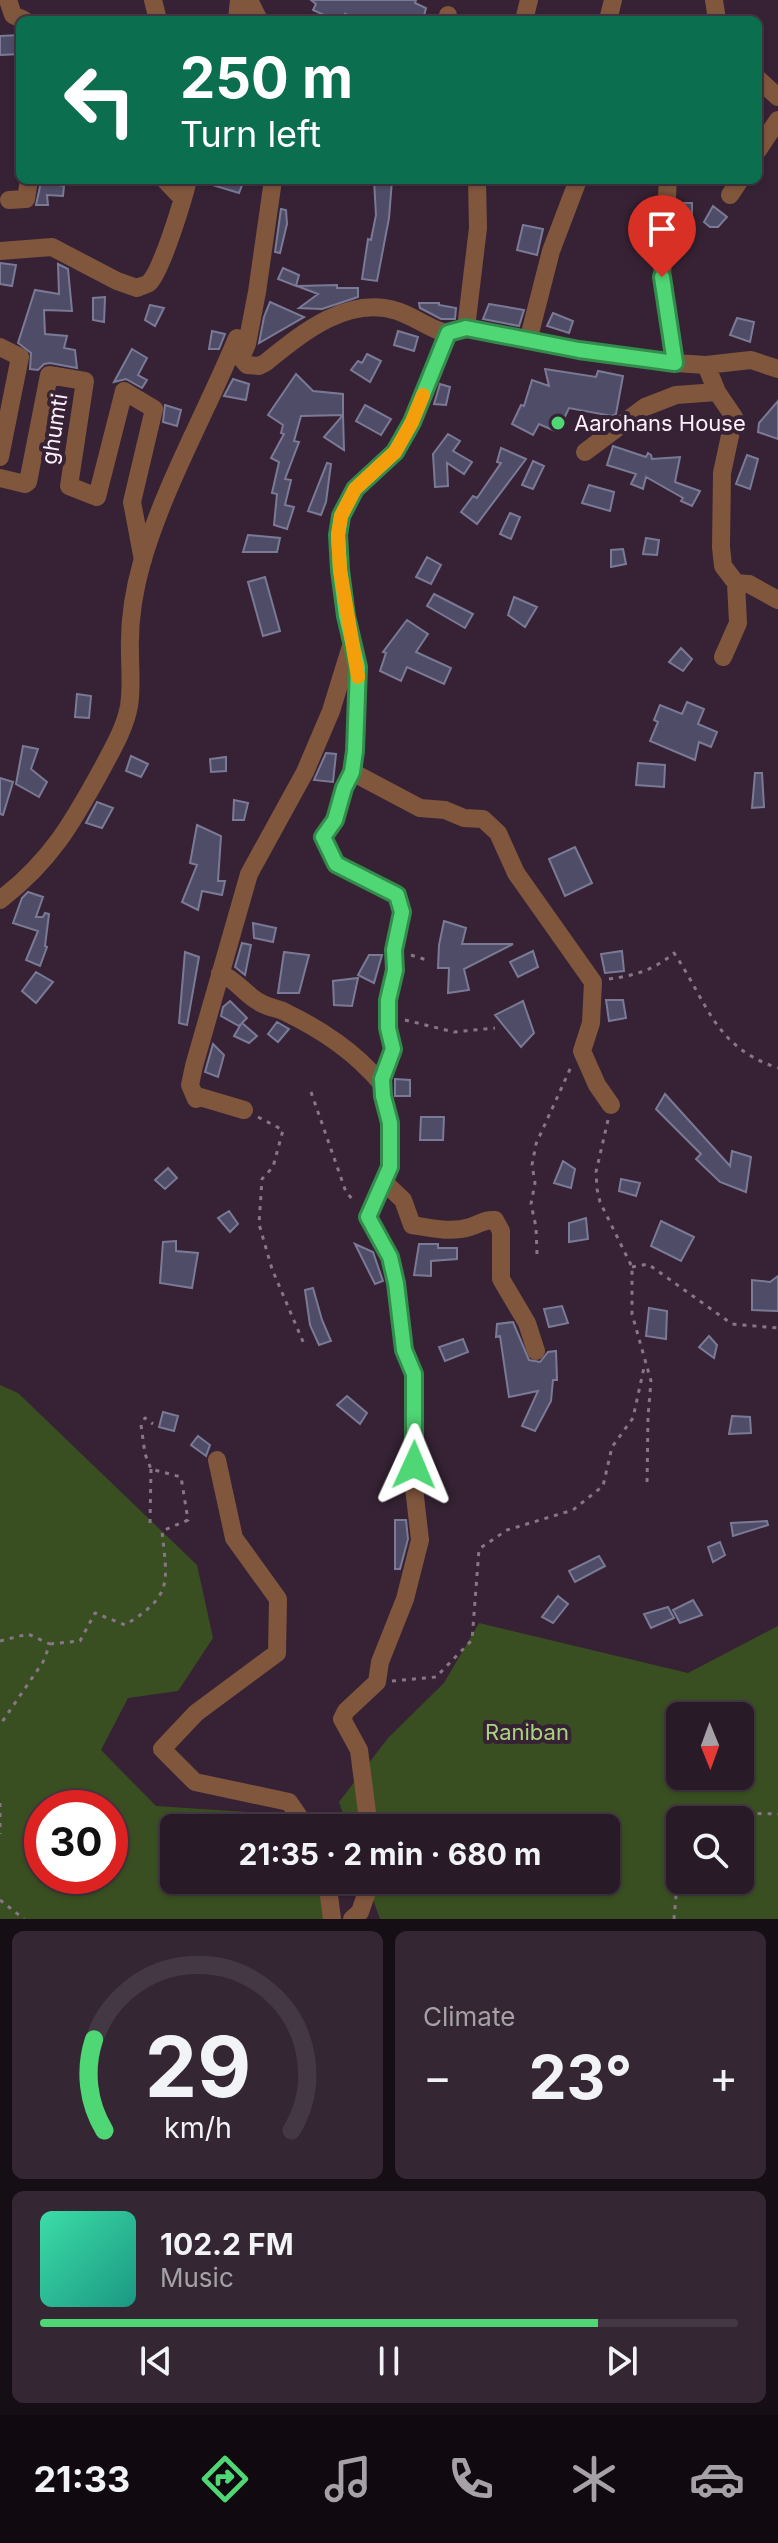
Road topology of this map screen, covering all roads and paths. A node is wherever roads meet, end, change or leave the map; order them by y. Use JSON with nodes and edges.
{"nodes":[{"id":1,"x":762,"y":83,"type":"edge"},
{"id":2,"x":778,"y":97,"type":"edge"},
{"id":3,"x":778,"y":120,"type":"edge"},
{"id":4,"x":762,"y":143,"type":"edge"},
{"id":5,"x":28,"y":184,"type":"edge"},
{"id":6,"x":169,"y":184,"type":"edge"},
{"id":7,"x":187,"y":184,"type":"edge"},
{"id":8,"x":272,"y":184,"type":"edge"},
{"id":9,"x":477,"y":184,"type":"edge"},
{"id":10,"x":576,"y":184,"type":"edge"},
{"id":11,"x":668,"y":184,"type":"edge"},
{"id":12,"x":183,"y":199,"type":"junction"},
{"id":13,"x":9,"y":200,"type":"dead end"},
{"id":14,"x":0,"y":251,"type":"edge"},
{"id":15,"x":257,"y":292,"type":"junction"},
{"id":16,"x":457,"y":331,"type":"junction"},
{"id":17,"x":528,"y":341,"type":"junction"},
{"id":18,"x":0,"y":347,"type":"edge"},
{"id":19,"x":675,"y":363,"type":"junction"},
{"id":20,"x":706,"y":365,"type":"junction"},
{"id":21,"x":778,"y":369,"type":"edge"},
{"id":22,"x":717,"y":392,"type":"junction"},
{"id":23,"x":585,"y":452,"type":"dead end"},
{"id":24,"x":0,"y":457,"type":"edge"},
{"id":25,"x":0,"y":478,"type":"edge"},
{"id":26,"x":143,"y":560,"type":"junction"},
{"id":27,"x":736,"y":583,"type":"junction"},
{"id":28,"x":778,"y":600,"type":"edge"},
{"id":29,"x":352,"y":643,"type":"junction"},
{"id":30,"x":723,"y":657,"type":"dead end"},
{"id":31,"x":352,"y":772,"type":"junction"},
{"id":32,"x":0,"y":900,"type":"edge"},
{"id":33,"x":220,"y":973,"type":"junction"},
{"id":34,"x":593,"y":982,"type":"junction"},
{"id":35,"x":388,"y":1015,"type":"junction"},
{"id":36,"x":495,"y":1028,"type":"dead end"},
{"id":37,"x":582,"y":1051,"type":"junction"},
{"id":38,"x":778,"y":1068,"type":"edge"},
{"id":39,"x":382,"y":1084,"type":"junction"},
{"id":40,"x":311,"y":1092,"type":"dead end"},
{"id":41,"x":611,"y":1105,"type":"joint"},
{"id":42,"x":244,"y":1110,"type":"joint"},
{"id":43,"x":385,"y":1183,"type":"junction"},
{"id":44,"x":368,"y":1217,"type":"junction"},
{"id":45,"x":537,"y":1254,"type":"dead end"},
{"id":46,"x":632,"y":1267,"type":"junction"},
{"id":47,"x":778,"y":1328,"type":"edge"},
{"id":48,"x":304,"y":1344,"type":"dead end"},
{"id":49,"x":536,"y":1351,"type":"dead end"},
{"id":50,"x":645,"y":1363,"type":"junction"},
{"id":51,"x":153,"y":1424,"type":"dead end"},
{"id":52,"x":217,"y":1460,"type":"dead end"},
{"id":53,"x":151,"y":1469,"type":"junction"},
{"id":54,"x":647,"y":1485,"type":"dead end"},
{"id":55,"x":150,"y":1523,"type":"dead end"},
{"id":56,"x":0,"y":1641,"type":"edge"},
{"id":57,"x":50,"y":1644,"type":"junction"},
{"id":58,"x":377,"y":1682,"type":"junction"},
{"id":59,"x":0,"y":1725,"type":"edge"},
{"id":60,"x":0,"y":1803,"type":"edge"},
{"id":61,"x":297,"y":1814,"type":"edge"},
{"id":62,"x":367,"y":1814,"type":"edge"},
{"id":63,"x":754,"y":1814,"type":"edge"},
{"id":64,"x":778,"y":1814,"type":"edge"},
{"id":65,"x":0,"y":1834,"type":"edge"},
{"id":66,"x":329,"y":1894,"type":"edge"},
{"id":67,"x":366,"y":1894,"type":"edge"},
{"id":68,"x":676,"y":1894,"type":"edge"},
{"id":69,"x":0,"y":1900,"type":"edge"},
{"id":70,"x":24,"y":1919,"type":"edge"},
{"id":71,"x":332,"y":1919,"type":"edge"},
{"id":72,"x":352,"y":1919,"type":"edge"},
{"id":73,"x":674,"y":1919,"type":"edge"}],
"edges":[{"from":1,"to":2,"type":"street"},
{"from":3,"to":4,"type":"street"},
{"from":5,"to":13,"type":"street"},
{"from":6,"to":12,"type":"street"},
{"from":7,"to":12,"type":"street"},
{"from":8,"to":15,"type":"street"},
{"from":9,"to":16,"type":"street"},
{"from":10,"to":17,"type":"street"},
{"from":11,"to":19,"type":"street"},
{"from":12,"to":14,"type":"street"},
{"from":15,"to":16,"type":"street"},
{"from":15,"to":26,"type":"street"},
{"from":16,"to":17,"type":"street"},
{"from":16,"to":29,"type":"street"},
{"from":17,"to":19,"type":"street"},
{"from":18,"to":24,"type":"street","name":"ghumti"},
{"from":19,"to":20,"type":"street"},
{"from":20,"to":21,"type":"street"},
{"from":20,"to":22,"type":"street"},
{"from":22,"to":23,"type":"street"},
{"from":22,"to":27,"type":"street"},
{"from":25,"to":26,"type":"street","name":"ghumti"},
{"from":26,"to":32,"type":"street"},
{"from":27,"to":28,"type":"street"},
{"from":27,"to":30,"type":"street"},
{"from":29,"to":31,"type":"street"},
{"from":29,"to":33,"type":"street"},
{"from":31,"to":34,"type":"street"},
{"from":31,"to":35,"type":"street"},
{"from":33,"to":39,"type":"street"},
{"from":33,"to":42,"type":"street"},
{"from":34,"to":37,"type":"street"},
{"from":34,"to":38,"type":"path"},
{"from":35,"to":36,"type":"path"},
{"from":35,"to":39,"type":"street"},
{"from":37,"to":41,"type":"street"},
{"from":37,"to":45,"type":"path"},
{"from":39,"to":43,"type":"street"},
{"from":40,"to":44,"type":"path"},
{"from":41,"to":46,"type":"path"},
{"from":42,"to":48,"type":"path"},
{"from":43,"to":44,"type":"street"},
{"from":43,"to":49,"type":"street"},
{"from":44,"to":58,"type":"street"},
{"from":46,"to":47,"type":"path"},
{"from":46,"to":50,"type":"path"},
{"from":50,"to":54,"type":"path"},
{"from":50,"to":58,"type":"path"},
{"from":51,"to":53,"type":"path"},
{"from":52,"to":61,"type":"street"},
{"from":53,"to":55,"type":"path"},
{"from":53,"to":57,"type":"path"},
{"from":56,"to":57,"type":"path"},
{"from":57,"to":59,"type":"path"},
{"from":58,"to":62,"type":"street"},
{"from":60,"to":65,"type":"path"},
{"from":63,"to":64,"type":"path"},
{"from":66,"to":71,"type":"street"},
{"from":67,"to":72,"type":"street"},
{"from":68,"to":73,"type":"path"},
{"from":69,"to":70,"type":"path"}]}
